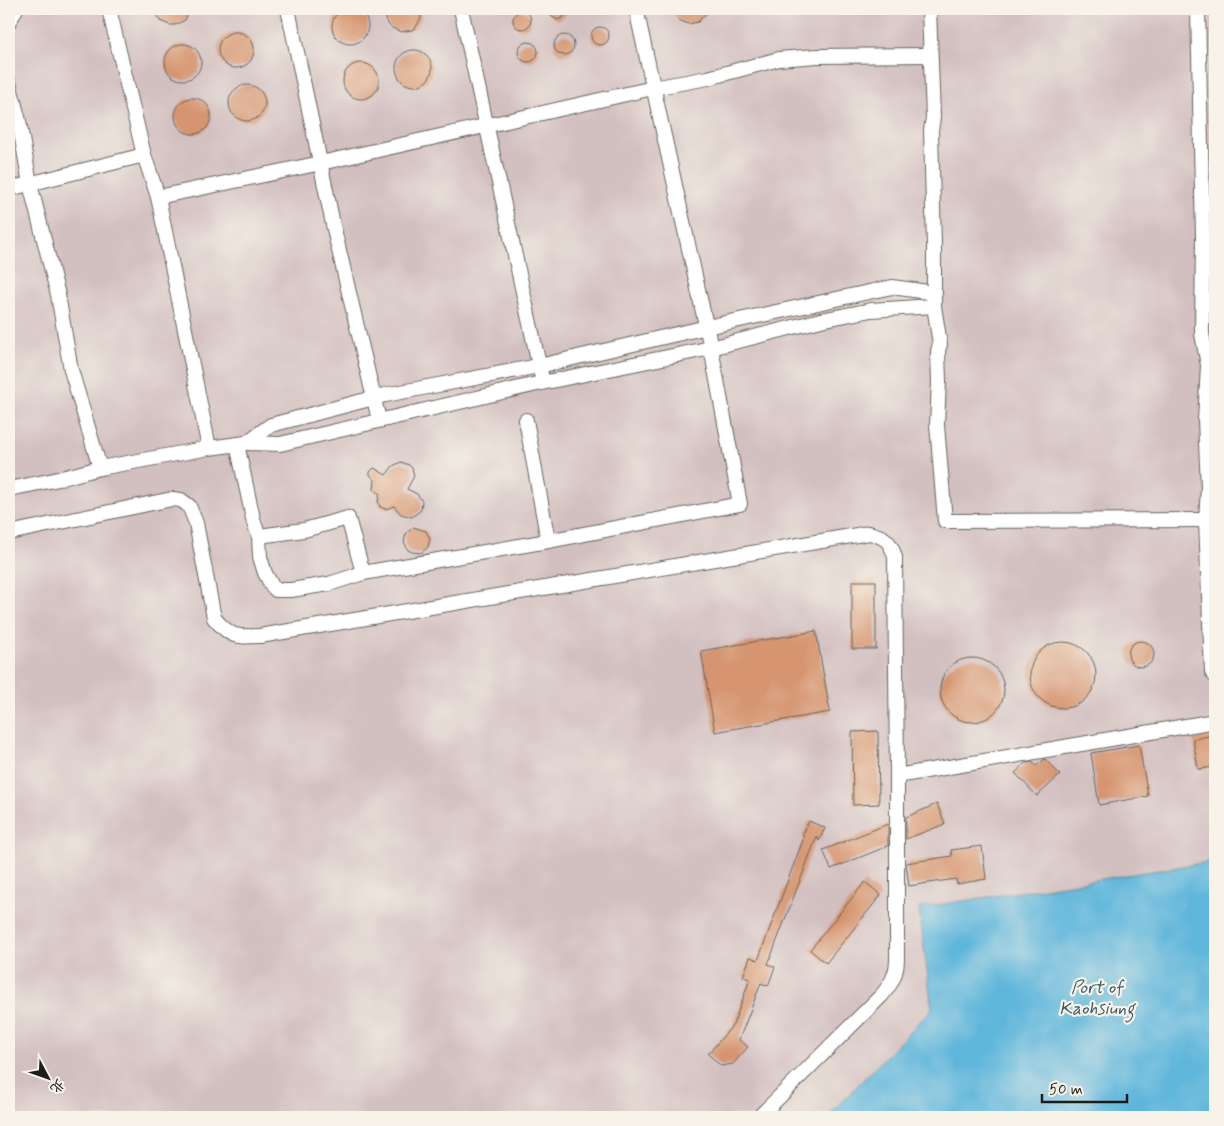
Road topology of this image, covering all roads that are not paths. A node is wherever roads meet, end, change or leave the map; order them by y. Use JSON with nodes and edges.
{"nodes":[{"id":1,"x":16,"y":9,"type":"edge"},
{"id":2,"x":109,"y":9,"type":"edge"},
{"id":3,"x":288,"y":9,"type":"edge"},
{"id":4,"x":462,"y":9,"type":"edge"},
{"id":5,"x":636,"y":9,"type":"edge"},
{"id":6,"x":929,"y":9,"type":"edge"},
{"id":7,"x":1198,"y":9,"type":"edge"},
{"id":8,"x":9,"y":22,"type":"edge"},
{"id":9,"x":930,"y":56,"type":"junction"},
{"id":10,"x":9,"y":83,"type":"edge"},
{"id":11,"x":653,"y":88,"type":"junction"},
{"id":12,"x":488,"y":126,"type":"junction"},
{"id":13,"x":144,"y":155,"type":"junction"},
{"id":14,"x":320,"y":163,"type":"junction"},
{"id":15,"x":30,"y":184,"type":"junction"},
{"id":16,"x":9,"y":189,"type":"edge"},
{"id":17,"x":158,"y":197,"type":"junction"},
{"id":18,"x":934,"y":299,"type":"junction"},
{"id":19,"x":707,"y":327,"type":"junction"},
{"id":20,"x":711,"y":348,"type":"junction"},
{"id":21,"x":1212,"y":365,"type":"edge"},
{"id":22,"x":539,"y":366,"type":"junction"},
{"id":23,"x":457,"y":381,"type":"junction"},
{"id":24,"x":543,"y":383,"type":"junction"},
{"id":25,"x":373,"y":398,"type":"junction"},
{"id":26,"x":460,"y":402,"type":"junction"},
{"id":27,"x":379,"y":420,"type":"junction"},
{"id":28,"x":526,"y":420,"type":"dead end"},
{"id":29,"x":241,"y":444,"type":"junction"},
{"id":30,"x":209,"y":448,"type":"junction"},
{"id":31,"x":100,"y":468,"type":"junction"},
{"id":32,"x":9,"y":489,"type":"edge"},
{"id":33,"x":1206,"y":520,"type":"junction"},
{"id":34,"x":9,"y":533,"type":"edge"},
{"id":35,"x":259,"y":536,"type":"junction"},
{"id":36,"x":548,"y":541,"type":"junction"},
{"id":37,"x":363,"y":573,"type":"junction"},
{"id":38,"x":1215,"y":676,"type":"edge"},
{"id":39,"x":1215,"y":721,"type":"edge"},
{"id":40,"x":897,"y":776,"type":"junction"},
{"id":41,"x":760,"y":1117,"type":"edge"}],
"edges":[{"from":1,"to":8,"type":"lane"},
{"from":2,"to":13,"type":"lane"},
{"from":3,"to":14,"type":"lane"},
{"from":4,"to":12,"type":"lane"},
{"from":5,"to":11,"type":"lane"},
{"from":6,"to":9,"type":"lane"},
{"from":7,"to":21,"type":"lane"},
{"from":9,"to":11,"type":"lane"},
{"from":9,"to":18,"type":"lane"},
{"from":10,"to":15,"type":"lane"},
{"from":11,"to":12,"type":"lane"},
{"from":11,"to":19,"type":"lane"},
{"from":12,"to":14,"type":"lane"},
{"from":12,"to":22,"type":"lane"},
{"from":13,"to":15,"type":"lane"},
{"from":13,"to":17,"type":"lane"},
{"from":14,"to":17,"type":"lane"},
{"from":14,"to":25,"type":"lane"},
{"from":15,"to":16,"type":"lane"},
{"from":15,"to":31,"type":"lane"},
{"from":17,"to":30,"type":"lane"},
{"from":18,"to":19,"type":"lane"},
{"from":18,"to":20,"type":"lane"},
{"from":18,"to":33,"type":"lane"},
{"from":19,"to":20,"type":"lane"},
{"from":19,"to":22,"type":"lane"},
{"from":20,"to":24,"type":"lane"},
{"from":20,"to":36,"type":"lane"},
{"from":21,"to":33,"type":"lane"},
{"from":22,"to":23,"type":"lane"},
{"from":22,"to":24,"type":"lane"},
{"from":23,"to":25,"type":"lane"},
{"from":23,"to":26,"type":"lane"},
{"from":24,"to":26,"type":"lane"},
{"from":25,"to":27,"type":"lane"},
{"from":25,"to":29,"type":"lane"},
{"from":26,"to":27,"type":"lane"},
{"from":27,"to":29,"type":"lane"},
{"from":28,"to":36,"type":"lane"},
{"from":29,"to":30,"type":"lane"},
{"from":29,"to":35,"type":"lane"},
{"from":30,"to":31,"type":"lane"},
{"from":31,"to":32,"type":"lane"},
{"from":33,"to":38,"type":"lane"},
{"from":34,"to":40,"type":"lane"},
{"from":35,"to":37,"type":"lane"},
{"from":35,"to":37,"type":"lane"},
{"from":36,"to":37,"type":"lane"},
{"from":39,"to":40,"type":"lane"},
{"from":40,"to":41,"type":"lane"}]}
